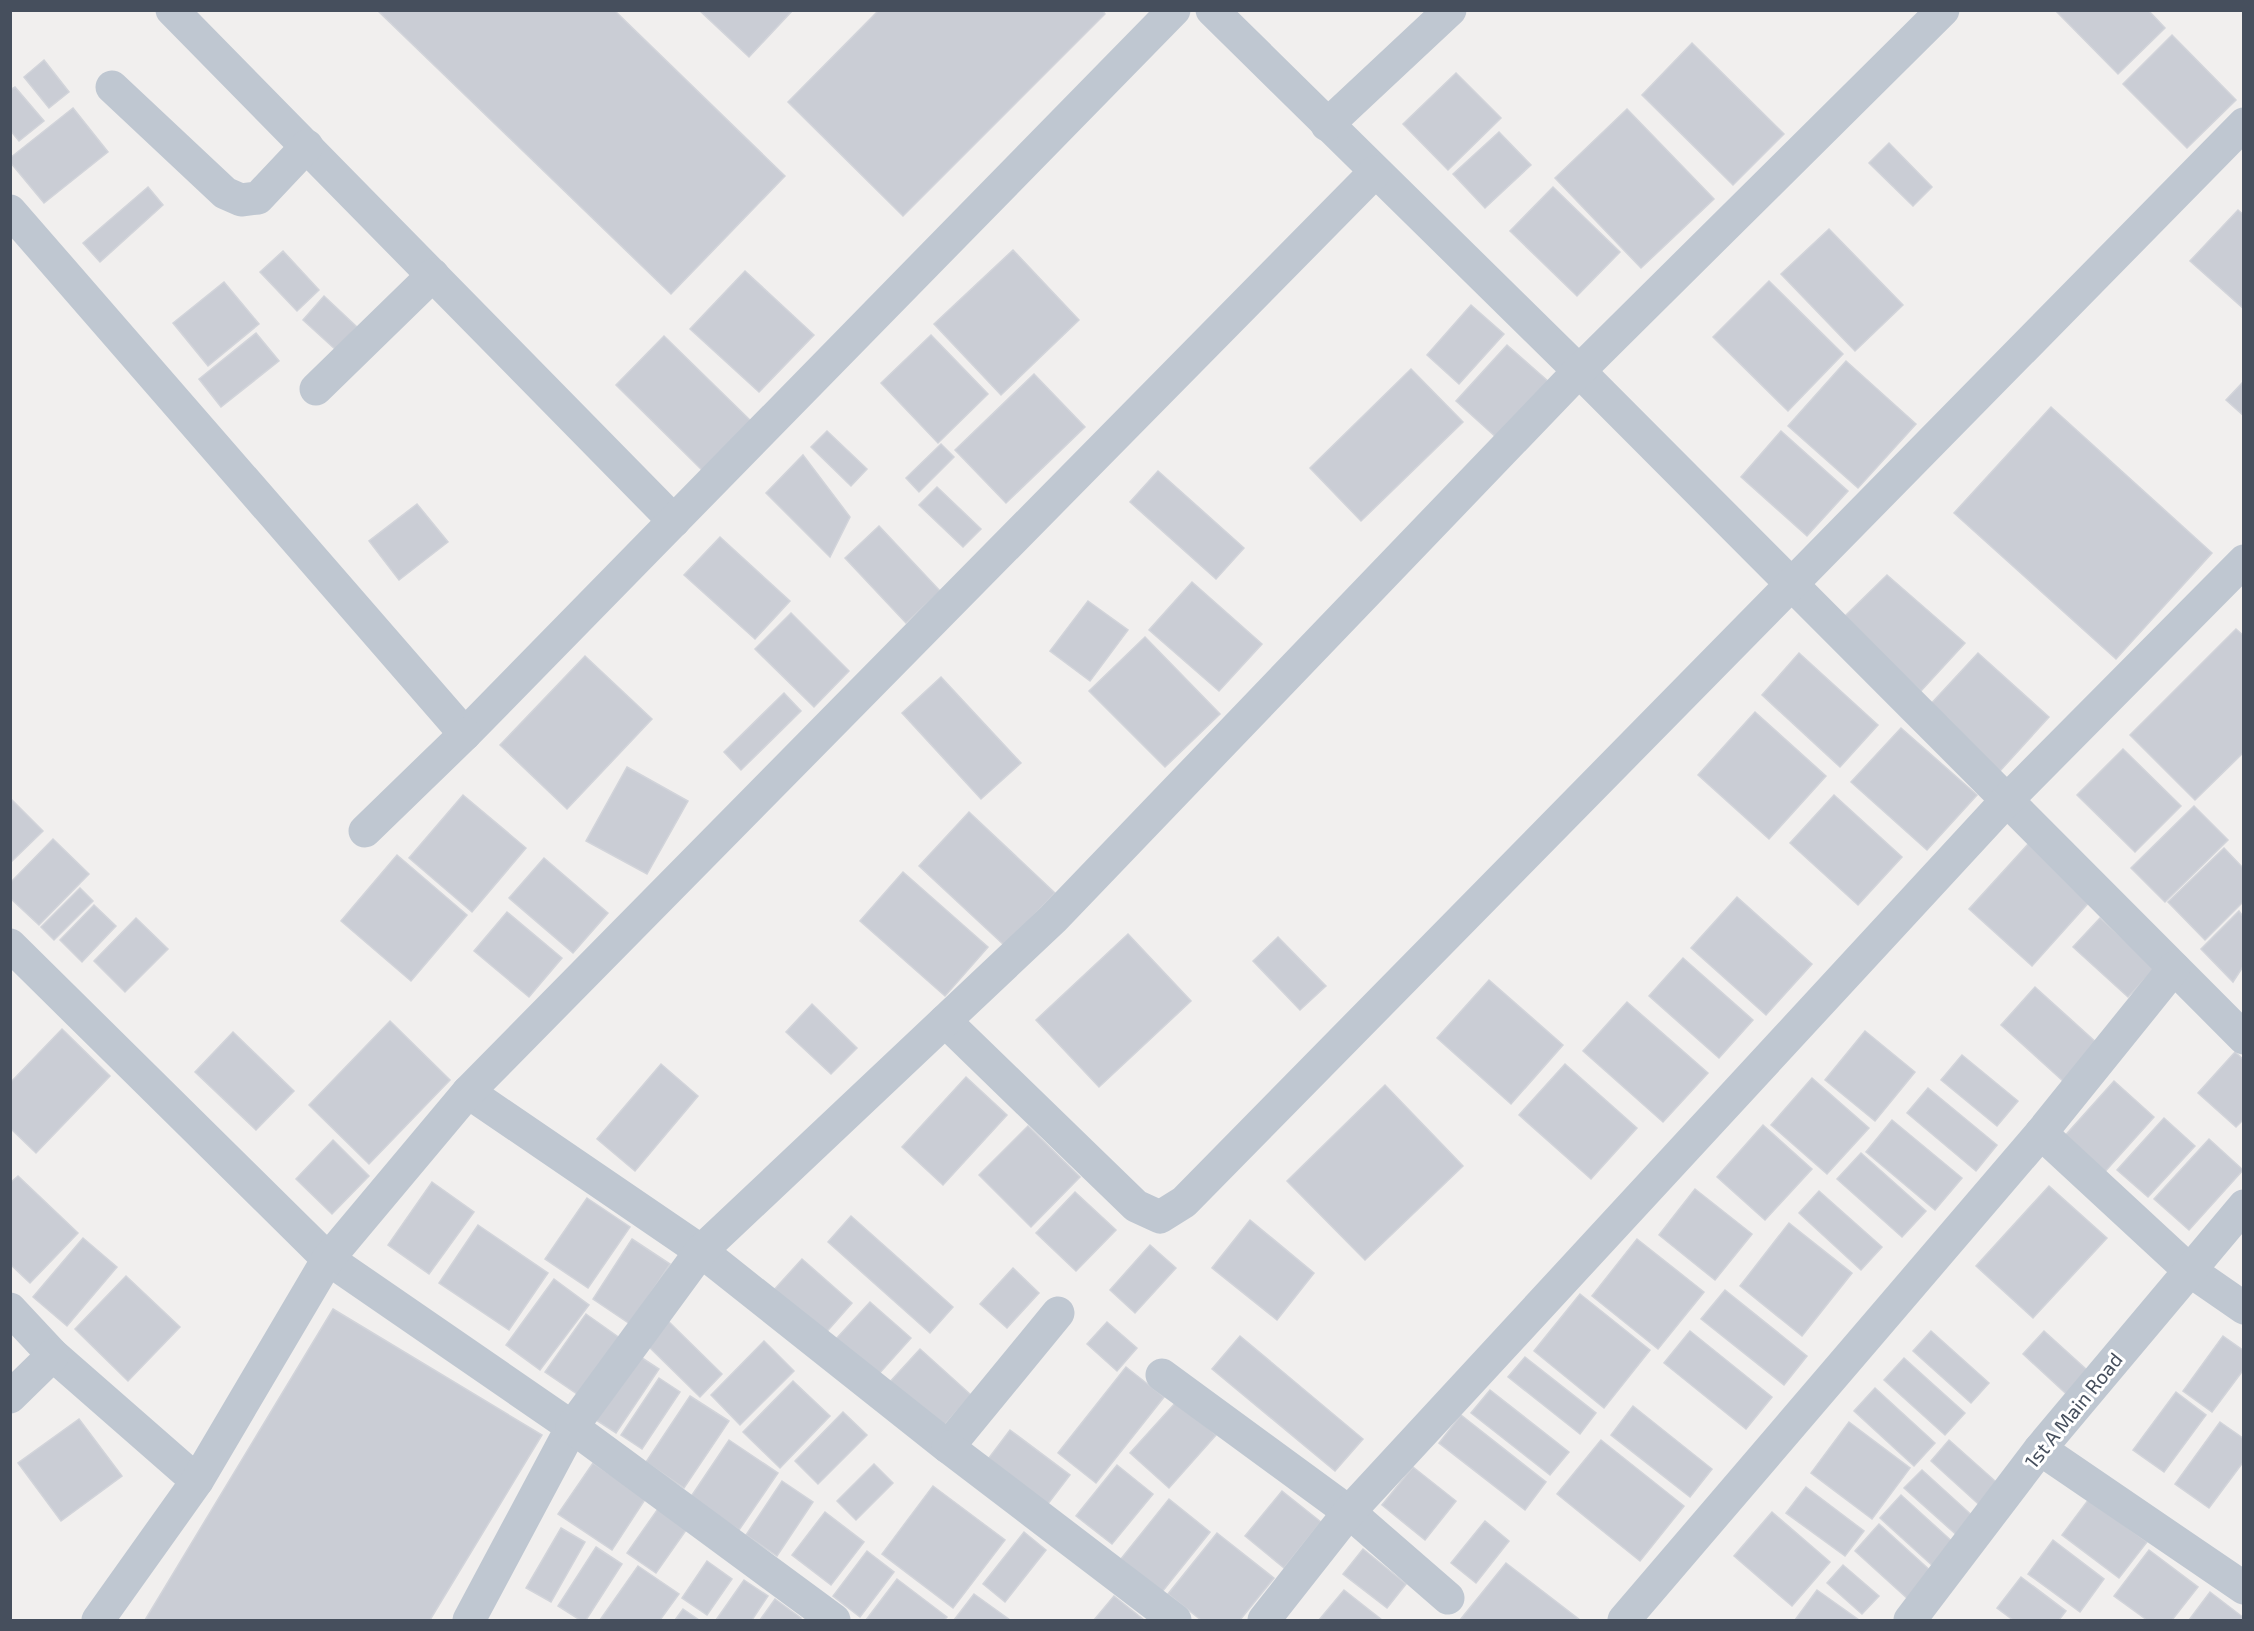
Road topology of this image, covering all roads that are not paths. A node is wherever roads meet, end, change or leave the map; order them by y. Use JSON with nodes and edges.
{"nodes":[{"id":1,"x":172,"y":10,"type":"edge"},
{"id":2,"x":1174,"y":10,"type":"edge"},
{"id":3,"x":1212,"y":10,"type":"edge"},
{"id":4,"x":1450,"y":10,"type":"edge"},
{"id":5,"x":1943,"y":10,"type":"edge"},
{"id":6,"x":112,"y":87,"type":"dead end"},
{"id":7,"x":2244,"y":124,"type":"edge"},
{"id":8,"x":1327,"y":125,"type":"junction"},
{"id":9,"x":307,"y":146,"type":"junction"},
{"id":10,"x":1375,"y":172,"type":"junction"},
{"id":11,"x":10,"y":211,"type":"edge"},
{"id":12,"x":433,"y":275,"type":"junction"},
{"id":13,"x":1579,"y":371,"type":"junction"},
{"id":14,"x":316,"y":389,"type":"dead end"},
{"id":15,"x":674,"y":521,"type":"junction"},
{"id":16,"x":2244,"y":561,"type":"edge"},
{"id":17,"x":1792,"y":585,"type":"junction"},
{"id":18,"x":465,"y":734,"type":"junction"},
{"id":19,"x":2006,"y":801,"type":"junction"},
{"id":20,"x":365,"y":831,"type":"dead end"},
{"id":21,"x":10,"y":945,"type":"edge"},
{"id":22,"x":2174,"y":968,"type":"junction"},
{"id":23,"x":945,"y":1021,"type":"junction"},
{"id":24,"x":2244,"y":1038,"type":"edge"},
{"id":25,"x":468,"y":1092,"type":"junction"},
{"id":26,"x":2040,"y":1133,"type":"junction"},
{"id":27,"x":2244,"y":1206,"type":"edge"},
{"id":28,"x":701,"y":1251,"type":"junction"},
{"id":29,"x":328,"y":1259,"type":"junction"},
{"id":30,"x":2189,"y":1270,"type":"junction"},
{"id":31,"x":2244,"y":1308,"type":"edge"},
{"id":32,"x":10,"y":1309,"type":"edge"},
{"id":33,"x":1058,"y":1313,"type":"dead end"},
{"id":34,"x":53,"y":1355,"type":"junction"},
{"id":35,"x":1162,"y":1375,"type":"dead end"},
{"id":36,"x":10,"y":1397,"type":"edge"},
{"id":37,"x":572,"y":1427,"type":"junction"},
{"id":38,"x":948,"y":1447,"type":"junction"},
{"id":39,"x":2040,"y":1449,"type":"junction"},
{"id":40,"x":197,"y":1481,"type":"junction"},
{"id":41,"x":1349,"y":1512,"type":"junction"},
{"id":42,"x":2244,"y":1588,"type":"edge"},
{"id":43,"x":1448,"y":1598,"type":"dead end"},
{"id":44,"x":98,"y":1620,"type":"edge"},
{"id":45,"x":469,"y":1620,"type":"edge"},
{"id":46,"x":834,"y":1620,"type":"edge"},
{"id":47,"x":1175,"y":1620,"type":"edge"},
{"id":48,"x":1264,"y":1620,"type":"edge"},
{"id":49,"x":1624,"y":1620,"type":"edge"},
{"id":50,"x":1910,"y":1620,"type":"edge"}],
"edges":[{"from":1,"to":9,"type":"street"},
{"from":2,"to":15,"type":"street"},
{"from":3,"to":8,"type":"street"},
{"from":4,"to":8,"type":"street"},
{"from":5,"to":13,"type":"street"},
{"from":6,"to":9,"type":"street"},
{"from":7,"to":17,"type":"street"},
{"from":8,"to":10,"type":"street"},
{"from":9,"to":12,"type":"street"},
{"from":10,"to":13,"type":"street"},
{"from":10,"to":25,"type":"street"},
{"from":11,"to":18,"type":"street"},
{"from":12,"to":14,"type":"street"},
{"from":12,"to":15,"type":"street"},
{"from":13,"to":17,"type":"street"},
{"from":13,"to":23,"type":"street"},
{"from":15,"to":18,"type":"street"},
{"from":16,"to":19,"type":"street"},
{"from":17,"to":19,"type":"street"},
{"from":17,"to":23,"type":"street"},
{"from":18,"to":20,"type":"street"},
{"from":19,"to":22,"type":"street"},
{"from":19,"to":41,"type":"street"},
{"from":21,"to":29,"type":"street"},
{"from":22,"to":24,"type":"street"},
{"from":22,"to":26,"type":"street"},
{"from":23,"to":28,"type":"street"},
{"from":25,"to":28,"type":"street"},
{"from":25,"to":29,"type":"street"},
{"from":26,"to":30,"type":"street"},
{"from":26,"to":49,"type":"street"},
{"from":27,"to":30,"type":"street","name":"1st A Main Road"},
{"from":28,"to":37,"type":"street"},
{"from":28,"to":38,"type":"street"},
{"from":29,"to":37,"type":"street"},
{"from":29,"to":40,"type":"street"},
{"from":30,"to":31,"type":"street"},
{"from":30,"to":39,"type":"street","name":"1st A Main Road"},
{"from":32,"to":34,"type":"street"},
{"from":33,"to":38,"type":"street"},
{"from":34,"to":36,"type":"street"},
{"from":34,"to":40,"type":"street"},
{"from":35,"to":41,"type":"street"},
{"from":37,"to":45,"type":"street"},
{"from":37,"to":46,"type":"street"},
{"from":38,"to":47,"type":"street"},
{"from":39,"to":42,"type":"street"},
{"from":39,"to":50,"type":"street","name":"1st A Main Road"},
{"from":40,"to":44,"type":"street"},
{"from":41,"to":43,"type":"street"},
{"from":41,"to":48,"type":"street"}]}
